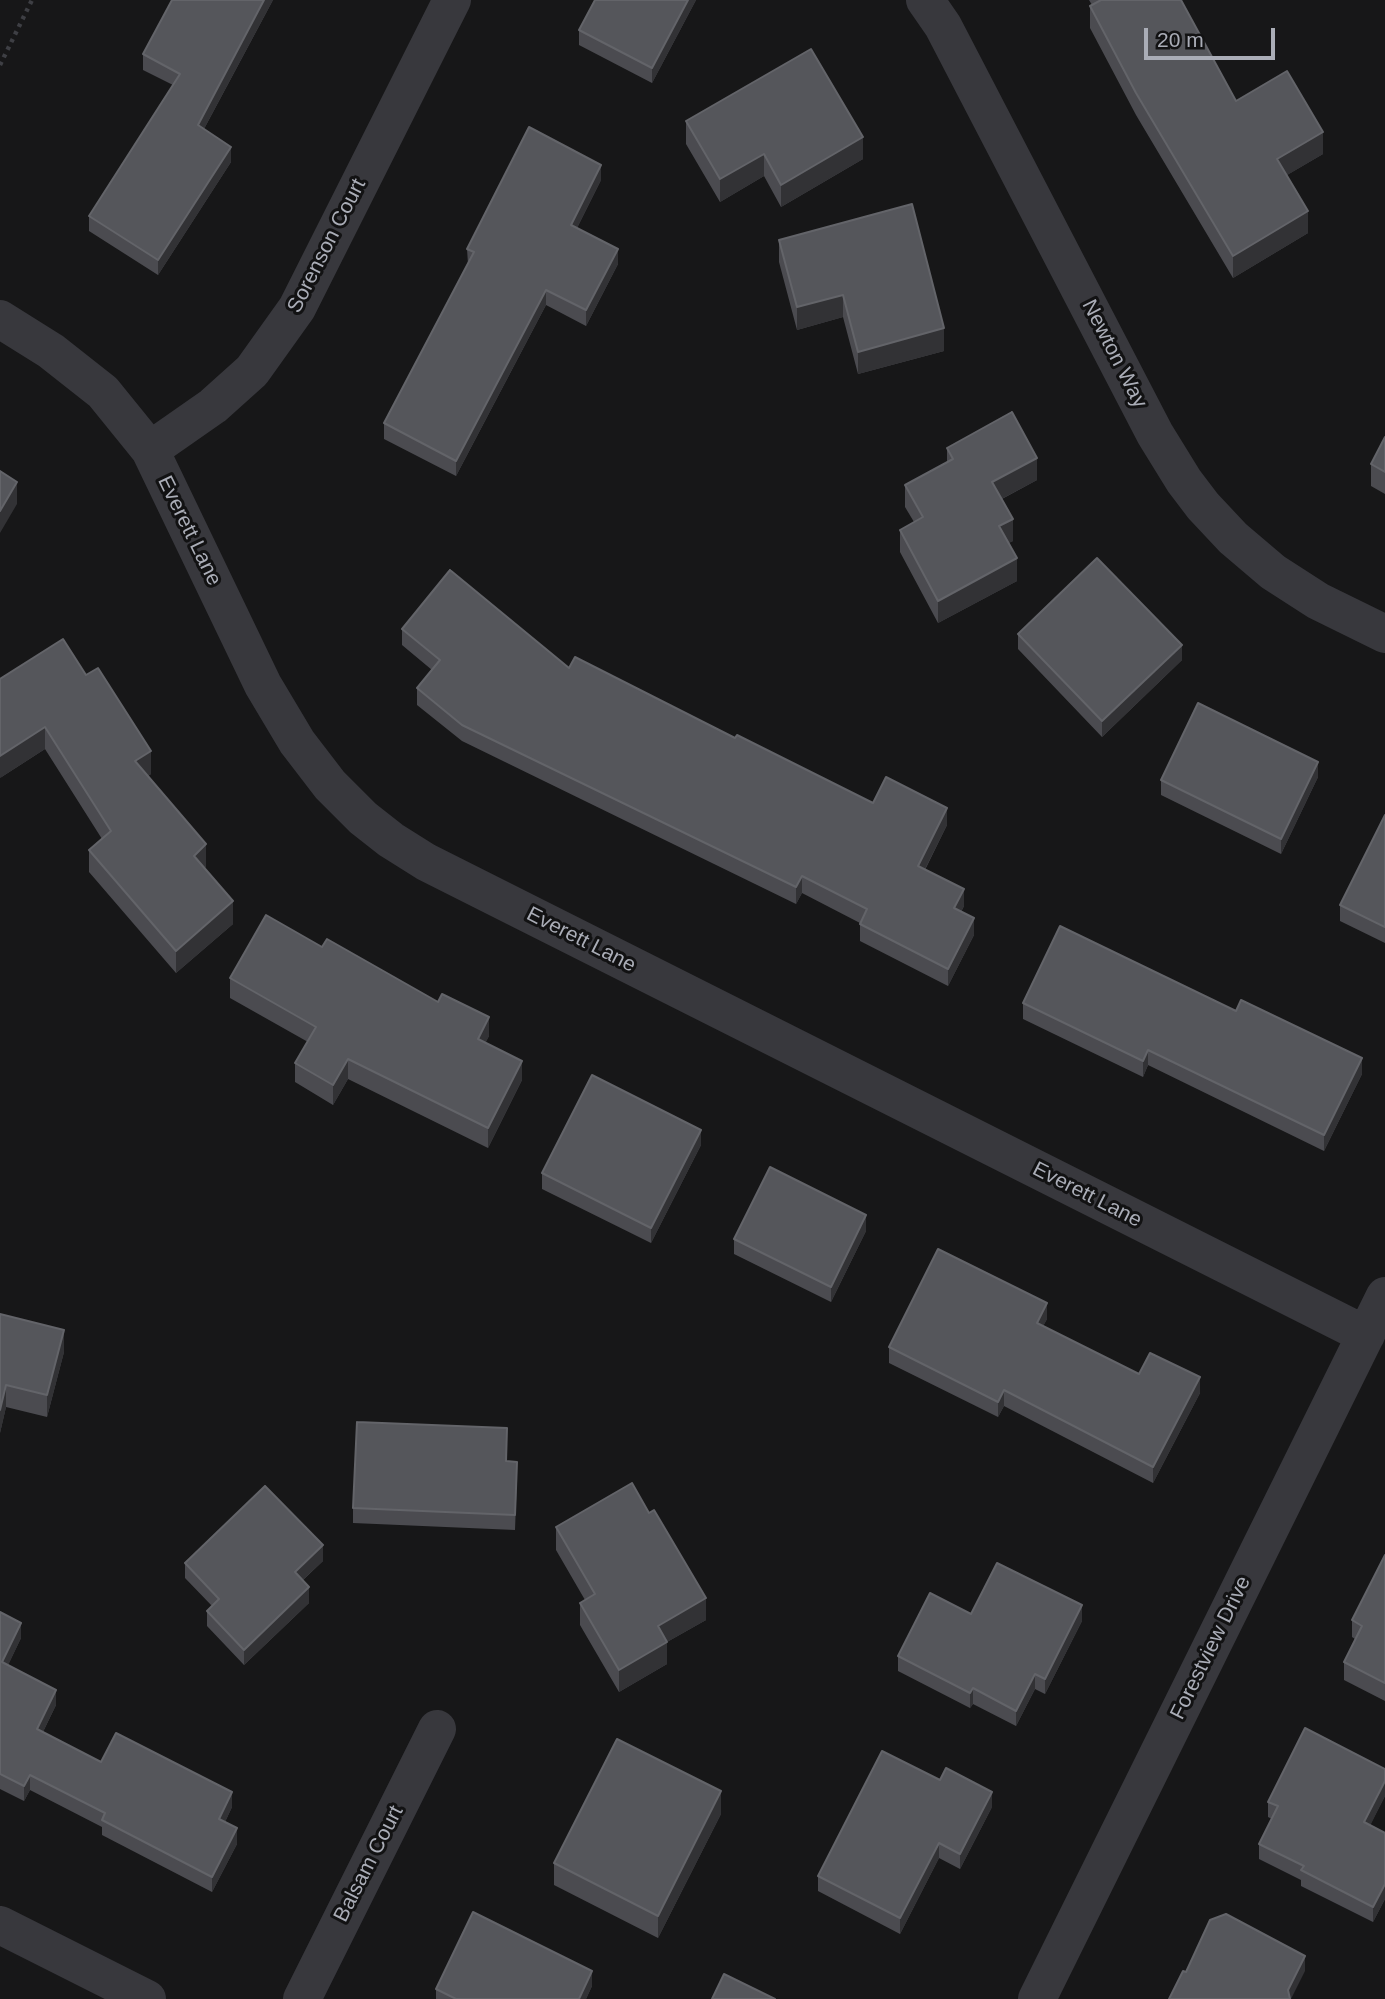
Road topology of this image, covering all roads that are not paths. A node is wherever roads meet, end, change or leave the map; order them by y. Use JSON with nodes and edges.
{"nodes":[{"id":1,"x":452,"y":0,"type":"edge"},
{"id":2,"x":925,"y":0,"type":"edge"},
{"id":3,"x":0,"y":319,"type":"edge"},
{"id":4,"x":150,"y":450,"type":"junction"},
{"id":5,"x":1385,"y":634,"type":"edge"},
{"id":6,"x":1385,"y":1296,"type":"edge"},
{"id":7,"x":1366,"y":1335,"type":"junction"},
{"id":8,"x":437,"y":1729,"type":"dead end"},
{"id":9,"x":0,"y":1926,"type":"edge"},
{"id":10,"x":147,"y":1999,"type":"edge"},
{"id":11,"x":302,"y":1999,"type":"edge"},
{"id":12,"x":1037,"y":1999,"type":"edge"}],
"edges":[{"from":1,"to":4,"type":"street","name":"Sorenson Court"},
{"from":2,"to":5,"type":"street","name":"Newton Way"},
{"from":3,"to":4,"type":"street","name":"Everett Lane"},
{"from":4,"to":7,"type":"street","name":"Everett Lane"},
{"from":6,"to":7,"type":"street","name":"Forestview Drive"},
{"from":7,"to":12,"type":"street","name":"Forestview Drive"},
{"from":8,"to":11,"type":"street","name":"Balsam Court"},
{"from":9,"to":10,"type":"street"}]}
